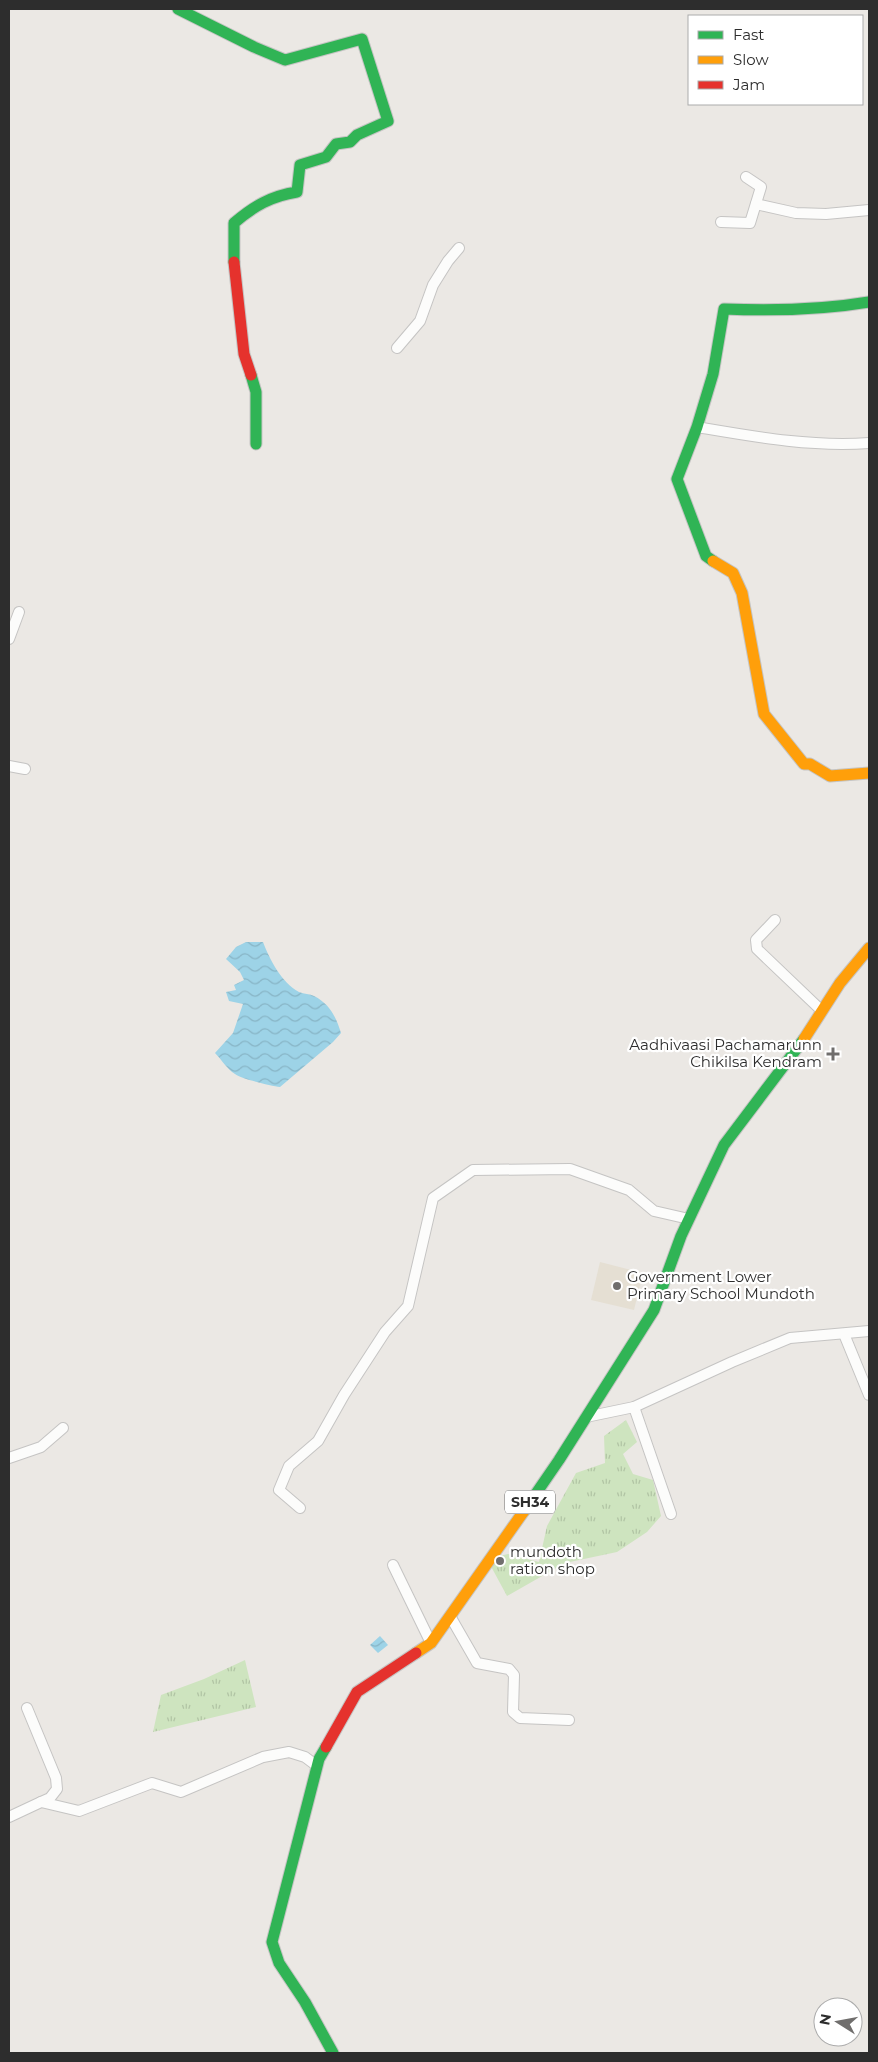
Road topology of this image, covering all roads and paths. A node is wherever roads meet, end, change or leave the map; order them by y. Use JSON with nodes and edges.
{"nodes":[{"id":1,"x":178,"y":9,"type":"edge"},
{"id":2,"x":746,"y":177,"type":"dead end"},
{"id":3,"x":756,"y":204,"type":"junction"},
{"id":4,"x":869,"y":210,"type":"edge"},
{"id":5,"x":721,"y":222,"type":"dead end"},
{"id":6,"x":459,"y":248,"type":"dead end"},
{"id":7,"x":869,"y":302,"type":"edge"},
{"id":8,"x":397,"y":348,"type":"dead end"},
{"id":9,"x":697,"y":427,"type":"junction"},
{"id":10,"x":869,"y":443,"type":"edge"},
{"id":11,"x":256,"y":444,"type":"dead end"},
{"id":12,"x":19,"y":612,"type":"dead end"},
{"id":13,"x":9,"y":639,"type":"edge"},
{"id":14,"x":9,"y":766,"type":"edge"},
{"id":15,"x":25,"y":770,"type":"dead end"},
{"id":16,"x":869,"y":772,"type":"edge"},
{"id":17,"x":775,"y":920,"type":"dead end"},
{"id":18,"x":869,"y":948,"type":"edge"},
{"id":19,"x":822,"y":1012,"type":"junction"},
{"id":20,"x":689,"y":1219,"type":"junction"},
{"id":21,"x":869,"y":1331,"type":"edge"},
{"id":22,"x":844,"y":1334,"type":"junction"},
{"id":23,"x":869,"y":1395,"type":"edge"},
{"id":24,"x":634,"y":1407,"type":"junction"},
{"id":25,"x":586,"y":1417,"type":"junction"},
{"id":26,"x":63,"y":1428,"type":"dead end"},
{"id":27,"x":9,"y":1458,"type":"edge"},
{"id":28,"x":300,"y":1508,"type":"dead end"},
{"id":29,"x":671,"y":1514,"type":"dead end"},
{"id":30,"x":393,"y":1565,"type":"dead end"},
{"id":31,"x":450,"y":1616,"type":"junction"},
{"id":32,"x":430,"y":1643,"type":"junction"},
{"id":33,"x":27,"y":1708,"type":"dead end"},
{"id":34,"x":569,"y":1720,"type":"dead end"},
{"id":35,"x":317,"y":1766,"type":"junction"},
{"id":36,"x":41,"y":1802,"type":"junction"},
{"id":37,"x":9,"y":1817,"type":"edge"},
{"id":38,"x":332,"y":2053,"type":"edge"}],
"edges":[{"from":1,"to":11,"type":"street"},
{"from":2,"to":3,"type":"street"},
{"from":3,"to":4,"type":"street"},
{"from":3,"to":5,"type":"street"},
{"from":6,"to":8,"type":"street"},
{"from":7,"to":9,"type":"street"},
{"from":9,"to":10,"type":"street"},
{"from":9,"to":16,"type":"street"},
{"from":12,"to":13,"type":"street"},
{"from":14,"to":15,"type":"street"},
{"from":17,"to":19,"type":"street"},
{"from":18,"to":19,"type":"street","number":"SH34"},
{"from":19,"to":20,"type":"street","number":"SH34"},
{"from":20,"to":25,"type":"street","number":"SH34"},
{"from":20,"to":28,"type":"street"},
{"from":21,"to":22,"type":"street"},
{"from":22,"to":23,"type":"street"},
{"from":22,"to":24,"type":"street"},
{"from":24,"to":25,"type":"street"},
{"from":24,"to":29,"type":"street"},
{"from":25,"to":31,"type":"street","number":"SH34"},
{"from":26,"to":27,"type":"street"},
{"from":30,"to":32,"type":"street"},
{"from":31,"to":32,"type":"street","number":"SH34"},
{"from":31,"to":34,"type":"street"},
{"from":32,"to":35,"type":"street","number":"SH34"},
{"from":33,"to":36,"type":"street"},
{"from":35,"to":36,"type":"street"},
{"from":35,"to":38,"type":"street","number":"SH34"},
{"from":36,"to":37,"type":"street"}]}
